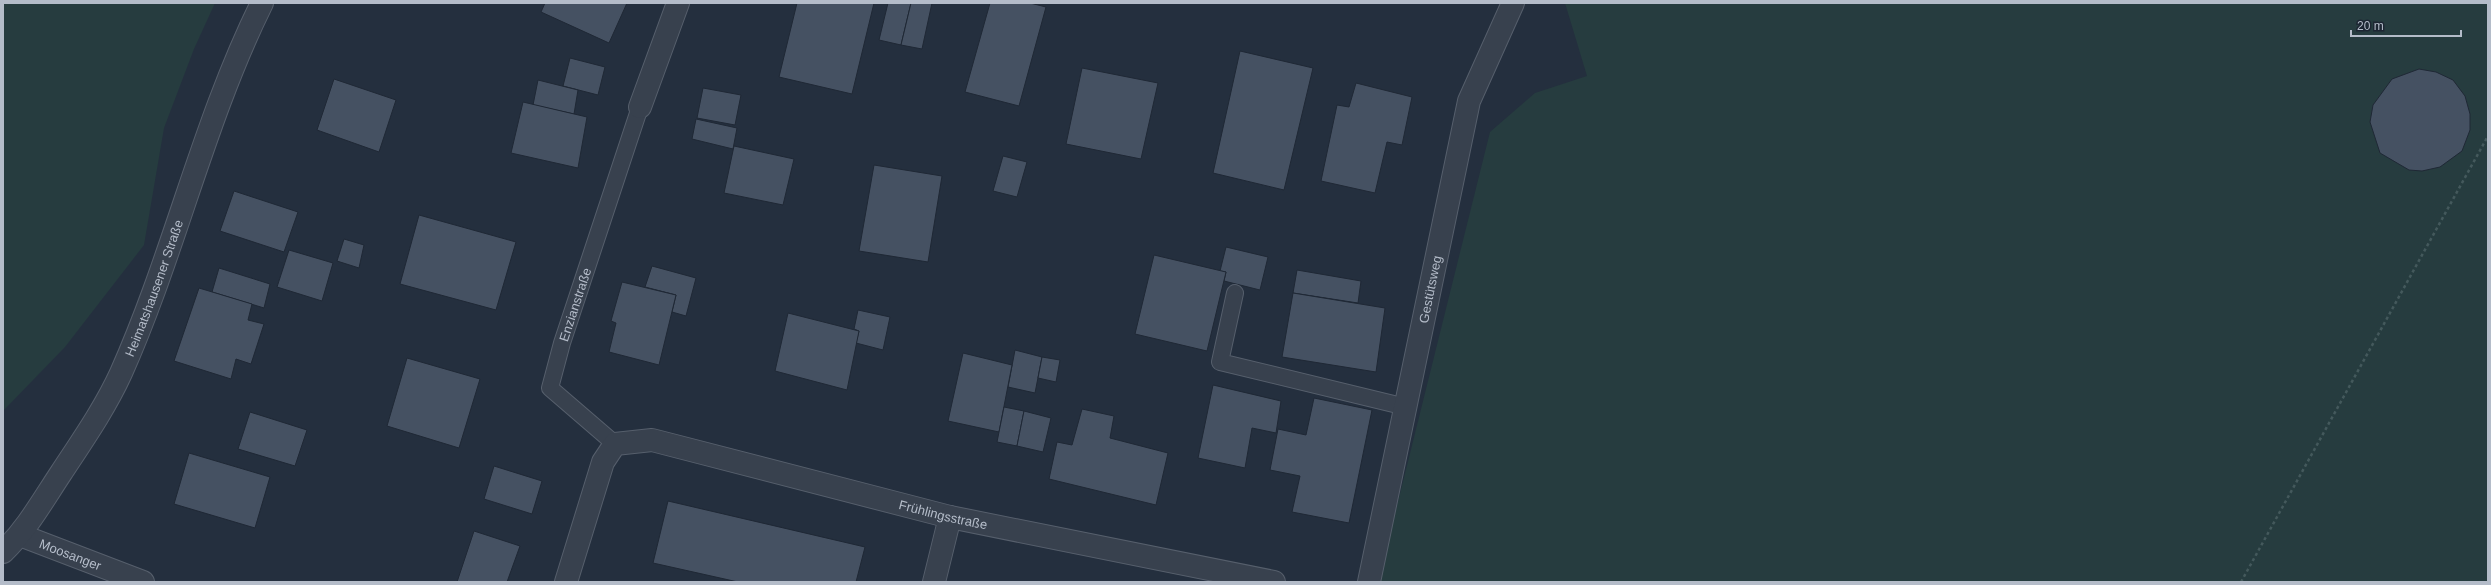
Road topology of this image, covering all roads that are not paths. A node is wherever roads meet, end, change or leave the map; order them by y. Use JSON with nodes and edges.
{"nodes":[{"id":1,"x":262,"y":3,"type":"edge"},
{"id":2,"x":678,"y":3,"type":"edge"},
{"id":3,"x":1513,"y":3,"type":"edge"},
{"id":4,"x":640,"y":107,"type":"joint"},
{"id":5,"x":1235,"y":294,"type":"dead end"},
{"id":6,"x":1406,"y":406,"type":"junction"},
{"id":7,"x":615,"y":444,"type":"junction"},
{"id":8,"x":950,"y":517,"type":"junction"},
{"id":9,"x":20,"y":536,"type":"junction"},
{"id":10,"x":3,"y":552,"type":"edge"},
{"id":11,"x":143,"y":582,"type":"edge"},
{"id":12,"x":566,"y":582,"type":"edge"},
{"id":13,"x":934,"y":582,"type":"edge"},
{"id":14,"x":1274,"y":582,"type":"edge"},
{"id":15,"x":1369,"y":582,"type":"edge"}],
"edges":[{"from":1,"to":9,"type":"street","name":"Heimatshausener Straße"},
{"from":2,"to":4,"type":"street","name":"Enzianstraße"},
{"from":3,"to":6,"type":"street","name":"Gestütsweg"},
{"from":4,"to":7,"type":"lane","name":"Enzianstraße"},
{"from":5,"to":6,"type":"lane"},
{"from":6,"to":15,"type":"street","name":"Gestütsweg"},
{"from":7,"to":8,"type":"street","name":"Frühlingsstraße"},
{"from":7,"to":12,"type":"street"},
{"from":8,"to":13,"type":"street"},
{"from":8,"to":14,"type":"street","name":"Frühlingsstraße"},
{"from":9,"to":10,"type":"street","name":"Heimatshausener Straße"},
{"from":9,"to":11,"type":"street","name":"Moosanger"}]}
